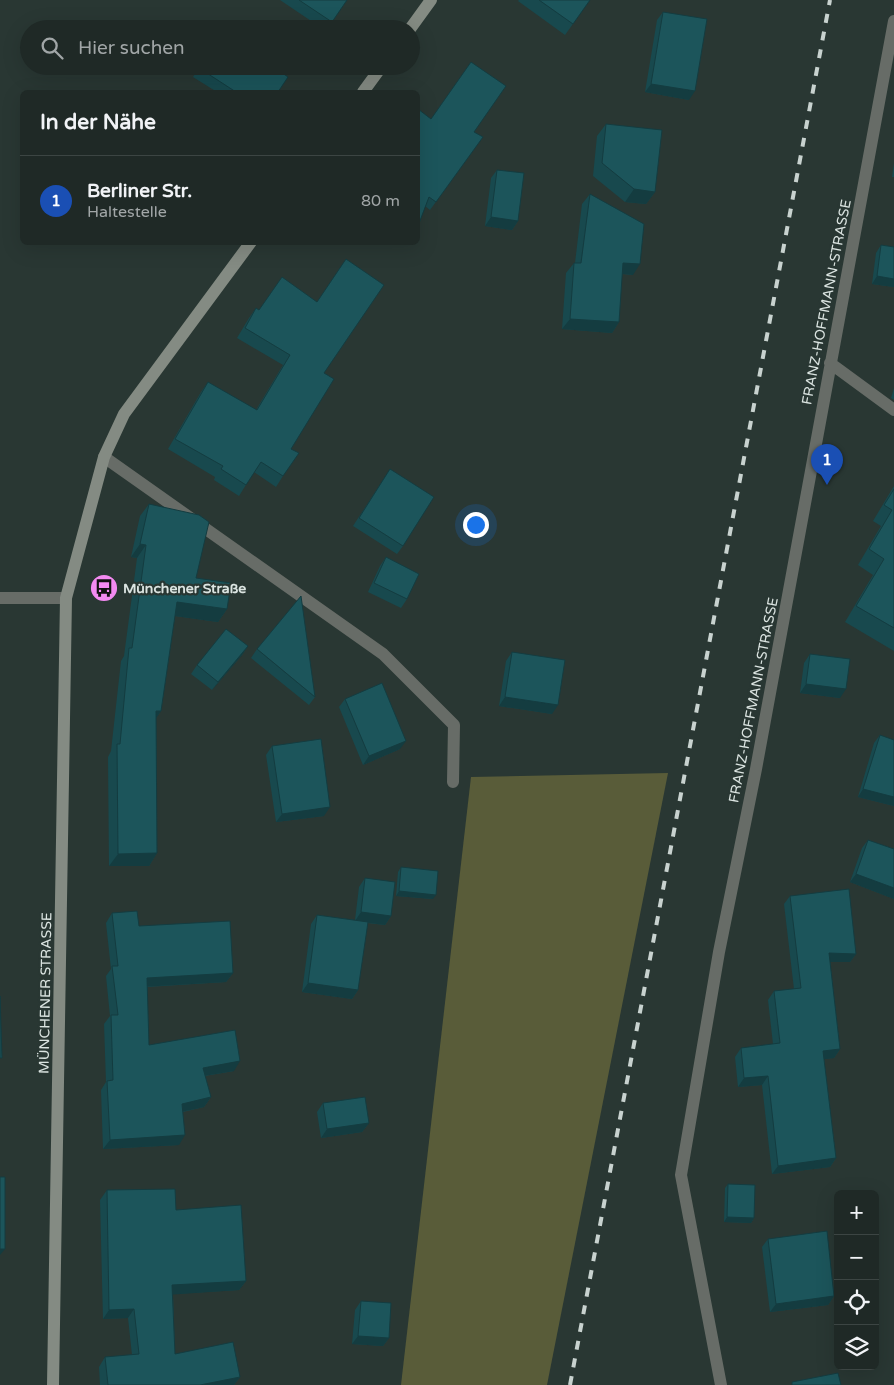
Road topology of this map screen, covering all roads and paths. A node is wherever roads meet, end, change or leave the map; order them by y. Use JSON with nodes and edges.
{"nodes":[{"id":1,"x":431,"y":0,"type":"edge"},
{"id":2,"x":417,"y":20,"type":"edge"},
{"id":3,"x":894,"y":21,"type":"edge"},
{"id":4,"x":375,"y":75,"type":"edge"},
{"id":5,"x":364,"y":90,"type":"edge"},
{"id":6,"x":249,"y":245,"type":"edge"},
{"id":7,"x":830,"y":363,"type":"junction"},
{"id":8,"x":894,"y":410,"type":"edge"},
{"id":9,"x":104,"y":457,"type":"junction"},
{"id":10,"x":0,"y":598,"type":"edge"},
{"id":11,"x":66,"y":598,"type":"junction"},
{"id":12,"x":453,"y":782,"type":"dead end"},
{"id":13,"x":53,"y":1385,"type":"edge"},
{"id":14,"x":721,"y":1385,"type":"edge"}],
"edges":[{"from":1,"to":2,"type":"main road"},
{"from":3,"to":7,"type":"street","name":"FRANZ-HOFFMANN-STRASSE"},
{"from":4,"to":5,"type":"main road"},
{"from":6,"to":9,"type":"main road","name":"MÜNCHENER STRASSE"},
{"from":7,"to":8,"type":"street"},
{"from":7,"to":14,"type":"street","name":"FRANZ-HOFFMANN-STRASSE"},
{"from":9,"to":11,"type":"main road","name":"MÜNCHENER STRASSE"},
{"from":9,"to":12,"type":"street"},
{"from":10,"to":11,"type":"street"},
{"from":11,"to":13,"type":"main road","name":"MÜNCHENER STRASSE"}]}
